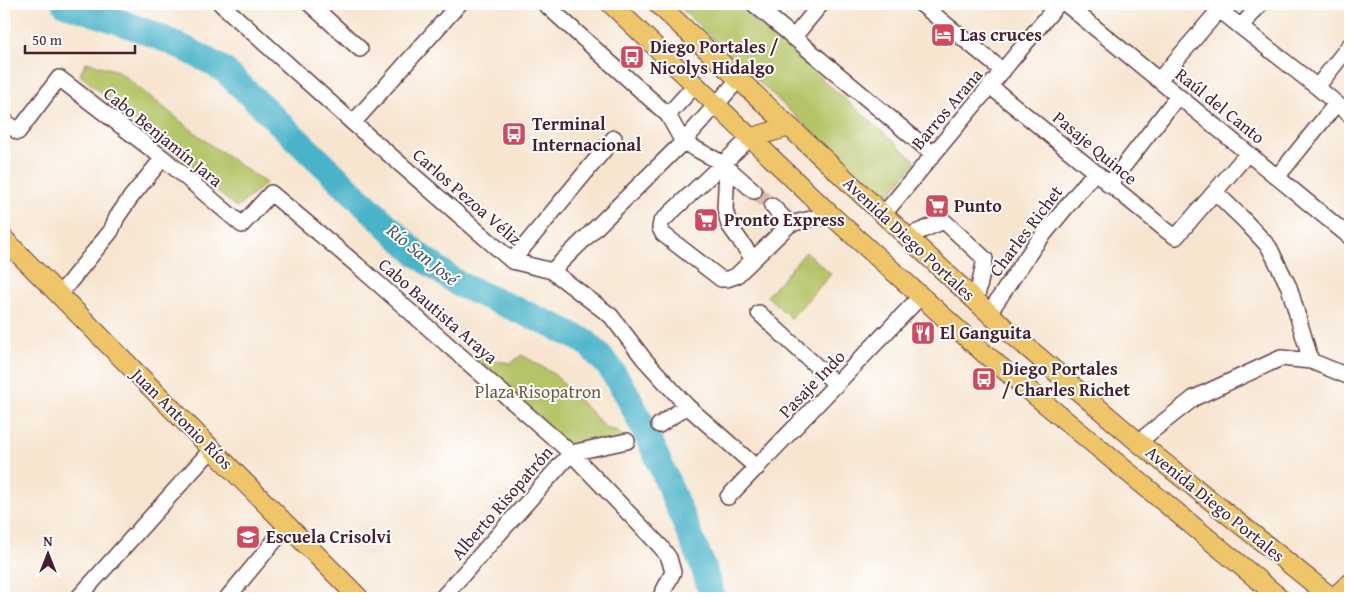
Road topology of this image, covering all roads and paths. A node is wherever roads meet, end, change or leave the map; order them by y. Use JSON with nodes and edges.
{"nodes":[{"id":1,"x":310,"y":4,"type":"edge"},
{"id":2,"x":459,"y":4,"type":"edge"},
{"id":3,"x":545,"y":4,"type":"edge"},
{"id":4,"x":611,"y":4,"type":"edge"},
{"id":5,"x":658,"y":4,"type":"edge"},
{"id":6,"x":754,"y":4,"type":"edge"},
{"id":7,"x":821,"y":4,"type":"edge"},
{"id":8,"x":921,"y":4,"type":"edge"},
{"id":9,"x":1058,"y":4,"type":"edge"},
{"id":10,"x":1066,"y":4,"type":"edge"},
{"id":11,"x":1260,"y":4,"type":"edge"},
{"id":12,"x":228,"y":6,"type":"edge"},
{"id":13,"x":1216,"y":7,"type":"edge"},
{"id":14,"x":1241,"y":27,"type":"junction"},
{"id":15,"x":793,"y":38,"type":"junction"},
{"id":16,"x":1350,"y":45,"type":"edge"},
{"id":17,"x":360,"y":49,"type":"dead end"},
{"id":18,"x":1003,"y":71,"type":"junction"},
{"id":19,"x":738,"y":80,"type":"junction"},
{"id":20,"x":1159,"y":80,"type":"junction"},
{"id":21,"x":695,"y":85,"type":"junction"},
{"id":22,"x":990,"y":86,"type":"junction"},
{"id":23,"x":1317,"y":87,"type":"junction"},
{"id":24,"x":1178,"y":96,"type":"junction"},
{"id":25,"x":1336,"y":104,"type":"junction"},
{"id":26,"x":716,"y":105,"type":"junction"},
{"id":27,"x":668,"y":115,"type":"junction"},
{"id":28,"x":1350,"y":115,"type":"edge"},
{"id":29,"x":4,"y":120,"type":"edge"},
{"id":30,"x":353,"y":124,"type":"junction"},
{"id":31,"x":788,"y":127,"type":"junction"},
{"id":32,"x":614,"y":138,"type":"dead end"},
{"id":33,"x":750,"y":138,"type":"junction"},
{"id":34,"x":683,"y":142,"type":"junction"},
{"id":35,"x":1248,"y":153,"type":"junction"},
{"id":36,"x":933,"y":154,"type":"junction"},
{"id":37,"x":163,"y":158,"type":"junction"},
{"id":38,"x":725,"y":166,"type":"junction"},
{"id":39,"x":1095,"y":172,"type":"junction"},
{"id":40,"x":1277,"y":177,"type":"junction"},
{"id":41,"x":1109,"y":185,"type":"junction"},
{"id":42,"x":754,"y":191,"type":"tunnel mouth"},
{"id":43,"x":1215,"y":192,"type":"junction"},
{"id":44,"x":271,"y":193,"type":"joint"},
{"id":45,"x":772,"y":206,"type":"tunnel mouth"},
{"id":46,"x":883,"y":215,"type":"junction"},
{"id":47,"x":833,"y":217,"type":"junction"},
{"id":48,"x":790,"y":224,"type":"junction"},
{"id":49,"x":906,"y":236,"type":"junction"},
{"id":50,"x":1350,"y":237,"type":"edge"},
{"id":51,"x":4,"y":239,"type":"edge"},
{"id":52,"x":753,"y":259,"type":"junction"},
{"id":53,"x":512,"y":261,"type":"junction"},
{"id":54,"x":552,"y":271,"type":"junction"},
{"id":55,"x":60,"y":295,"type":"junction"},
{"id":56,"x":921,"y":296,"type":"junction"},
{"id":57,"x":983,"y":307,"type":"junction"},
{"id":58,"x":759,"y":314,"type":"dead end"},
{"id":59,"x":1007,"y":330,"type":"junction"},
{"id":60,"x":985,"y":354,"type":"junction"},
{"id":61,"x":1311,"y":361,"type":"junction"},
{"id":62,"x":1350,"y":376,"type":"edge"},
{"id":63,"x":837,"y":385,"type":"junction"},
{"id":64,"x":687,"y":406,"type":"junction"},
{"id":65,"x":659,"y":425,"type":"dead end"},
{"id":66,"x":627,"y":441,"type":"dead end"},
{"id":67,"x":1138,"y":442,"type":"junction"},
{"id":68,"x":212,"y":449,"type":"junction"},
{"id":69,"x":572,"y":453,"type":"junction"},
{"id":70,"x":756,"y":468,"type":"junction"},
{"id":71,"x":728,"y":497,"type":"dead end"},
{"id":72,"x":287,"y":526,"type":"junction"},
{"id":73,"x":1350,"y":584,"type":"edge"},
{"id":74,"x":78,"y":598,"type":"edge"},
{"id":75,"x":227,"y":598,"type":"edge"},
{"id":76,"x":359,"y":598,"type":"edge"},
{"id":77,"x":442,"y":598,"type":"edge"},
{"id":78,"x":660,"y":598,"type":"edge"},
{"id":79,"x":1280,"y":598,"type":"edge"},
{"id":80,"x":1332,"y":598,"type":"edge"}],
"edges":[{"from":1,"to":17,"type":"street"},
{"from":2,"to":30,"type":"street"},
{"from":3,"to":27,"type":"street"},
{"from":4,"to":21,"type":"main road","name":"Avenida Diego Portales"},
{"from":5,"to":19,"type":"main road","name":"Avenida Diego Portales"},
{"from":6,"to":15,"type":"street"},
{"from":7,"to":15,"type":"street"},
{"from":8,"to":18,"type":"street"},
{"from":9,"to":18,"type":"street","name":"Barros Arana"},
{"from":10,"to":20,"type":"street","name":"Raúl del Canto"},
{"from":11,"to":14,"type":"street"},
{"from":12,"to":30,"type":"street","name":"Carlos Pezoa Véliz"},
{"from":13,"to":14,"type":"street"},
{"from":13,"to":20,"type":"street"},
{"from":14,"to":23,"type":"street"},
{"from":15,"to":36,"type":"street"},
{"from":16,"to":23,"type":"street"},
{"from":18,"to":22,"type":"street","name":"Barros Arana"},
{"from":19,"to":26,"type":"street"},
{"from":19,"to":31,"type":"main road","name":"Avenida Diego Portales"},
{"from":20,"to":24,"type":"street","name":"Raúl del Canto"},
{"from":21,"to":26,"type":"main road","name":"Avenida Diego Portales"},
{"from":21,"to":27,"type":"street"},
{"from":22,"to":36,"type":"street","name":"Barros Arana"},
{"from":22,"to":39,"type":"street","name":"Pasaje Quince"},
{"from":23,"to":25,"type":"street"},
{"from":24,"to":35,"type":"street","name":"Raúl del Canto"},
{"from":24,"to":41,"type":"street"},
{"from":25,"to":28,"type":"street"},
{"from":25,"to":40,"type":"street"},
{"from":26,"to":33,"type":"main road","name":"Avenida Diego Portales"},
{"from":26,"to":34,"type":"street"},
{"from":27,"to":34,"type":"street"},
{"from":29,"to":37,"type":"street","name":"Cabo Benjamín Jara"},
{"from":30,"to":53,"type":"street","name":"Carlos Pezoa Véliz"},
{"from":31,"to":33,"type":"main road"},
{"from":31,"to":46,"type":"main road","name":"Avenida Diego Portales"},
{"from":32,"to":53,"type":"street"},
{"from":33,"to":38,"type":"street"},
{"from":33,"to":47,"type":"main road","name":"Avenida Diego Portales"},
{"from":34,"to":38,"type":"street"},
{"from":34,"to":54,"type":"street"},
{"from":35,"to":40,"type":"street","name":"Raúl del Canto"},
{"from":35,"to":43,"type":"street"},
{"from":36,"to":46,"type":"street","name":"Barros Arana"},
{"from":37,"to":44,"type":"street","name":"Cabo Benjamín Jara"},
{"from":37,"to":55,"type":"street"},
{"from":38,"to":42,"type":"street"},
{"from":38,"to":52,"type":"street"},
{"from":38,"to":52,"type":"street"},
{"from":39,"to":41,"type":"street","name":"Pasaje Quince"},
{"from":39,"to":57,"type":"street","name":"Charles Richet"},
{"from":40,"to":50,"type":"street","name":"Raúl del Canto"},
{"from":41,"to":43,"type":"street","name":"Pasaje Quince"},
{"from":43,"to":61,"type":"street"},
{"from":44,"to":69,"type":"street","name":"Cabo Bautista Araya"},
{"from":45,"to":48,"type":"street"},
{"from":46,"to":49,"type":"main road","name":"Avenida Diego Portales"},
{"from":47,"to":48,"type":"street"},
{"from":47,"to":56,"type":"main road","name":"Avenida Diego Portales"},
{"from":48,"to":52,"type":"street"},
{"from":49,"to":57,"type":"main road","name":"Avenida Diego Portales"},
{"from":49,"to":57,"type":"street"},
{"from":51,"to":55,"type":"main road","name":"Juan Antonio Ríos"},
{"from":53,"to":54,"type":"street","name":"Carlos Pezoa Véliz"},
{"from":54,"to":64,"type":"street","name":"Carlos Pezoa Véliz"},
{"from":55,"to":68,"type":"main road","name":"Juan Antonio Ríos"},
{"from":56,"to":60,"type":"main road","name":"Avenida Diego Portales"},
{"from":56,"to":63,"type":"street","name":"Pasaje Indo"},
{"from":57,"to":59,"type":"main road","name":"Avenida Diego Portales"},
{"from":58,"to":63,"type":"street"},
{"from":59,"to":60,"type":"main road"},
{"from":59,"to":67,"type":"main road","name":"Avenida Diego Portales"},
{"from":60,"to":79,"type":"main road","name":"Avenida Diego Portales"},
{"from":61,"to":62,"type":"street"},
{"from":61,"to":67,"type":"street"},
{"from":63,"to":70,"type":"street","name":"Pasaje Indo"},
{"from":64,"to":65,"type":"street"},
{"from":64,"to":70,"type":"street","name":"Carlos Pezoa Véliz"},
{"from":66,"to":69,"type":"street","name":"Alberto Risopatrón"},
{"from":67,"to":80,"type":"main road","name":"Avenida Diego Portales"},
{"from":68,"to":72,"type":"main road","name":"Juan Antonio Ríos"},
{"from":68,"to":74,"type":"street"},
{"from":69,"to":77,"type":"street","name":"Alberto Risopatrón"},
{"from":69,"to":78,"type":"street","name":"Cabo Bautista Araya"},
{"from":70,"to":71,"type":"street","name":"Pasaje Indo"},
{"from":72,"to":75,"type":"street"},
{"from":72,"to":76,"type":"main road","name":"Juan Antonio Ríos"},
{"from":73,"to":80,"type":"main road"}]}
